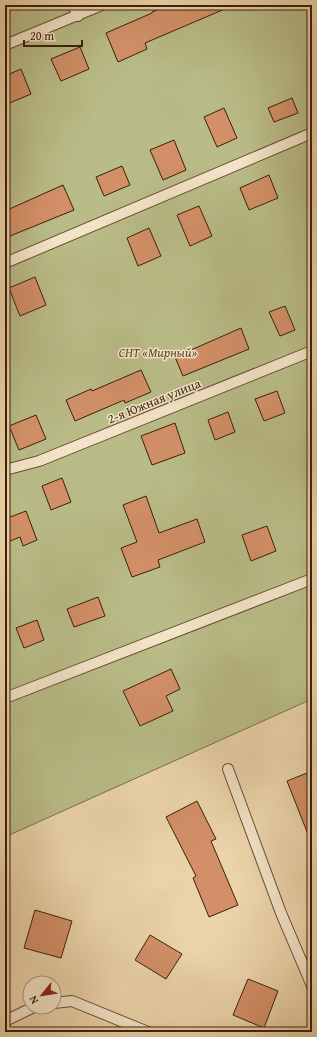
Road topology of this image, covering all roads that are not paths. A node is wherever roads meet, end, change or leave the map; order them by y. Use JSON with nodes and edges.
{"nodes":[{"id":1,"x":73,"y":5,"type":"edge"},
{"id":2,"x":102,"y":5,"type":"edge"},
{"id":3,"x":78,"y":16,"type":"junction"},
{"id":4,"x":5,"y":45,"type":"edge"},
{"id":5,"x":312,"y":133,"type":"edge"},
{"id":6,"x":5,"y":263,"type":"edge"},
{"id":7,"x":312,"y":351,"type":"edge"},
{"id":8,"x":5,"y":470,"type":"edge"},
{"id":9,"x":312,"y":579,"type":"edge"},
{"id":10,"x":5,"y":698,"type":"edge"},
{"id":11,"x":228,"y":769,"type":"dead end"},
{"id":12,"x":312,"y":986,"type":"edge"},
{"id":13,"x":62,"y":1002,"type":"edge"},
{"id":14,"x":22,"y":1013,"type":"edge"},
{"id":15,"x":5,"y":1021,"type":"edge"},
{"id":16,"x":148,"y":1032,"type":"edge"}],
"edges":[{"from":1,"to":3,"type":"lane"},
{"from":2,"to":3,"type":"lane"},
{"from":3,"to":4,"type":"lane"},
{"from":5,"to":6,"type":"lane"},
{"from":7,"to":8,"type":"lane","name":"2-я Южная улица"},
{"from":9,"to":10,"type":"lane"},
{"from":11,"to":12,"type":"lane"},
{"from":13,"to":16,"type":"lane"},
{"from":14,"to":15,"type":"lane"}]}
